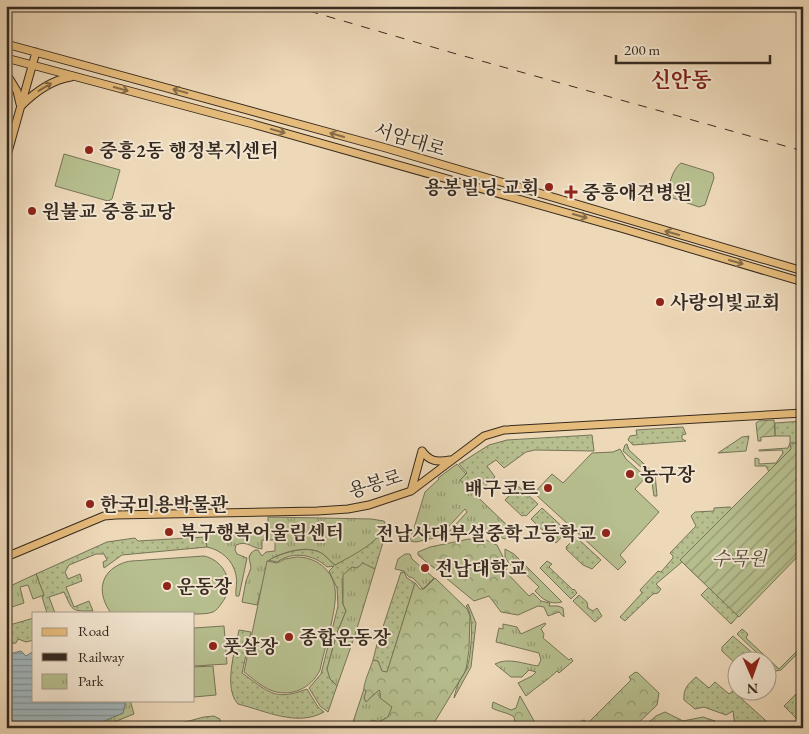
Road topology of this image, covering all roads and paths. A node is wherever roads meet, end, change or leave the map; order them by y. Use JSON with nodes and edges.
{"nodes":[{"id":1,"x":6,"y":44,"type":"edge"},
{"id":2,"x":36,"y":52,"type":"junction"},
{"id":3,"x":6,"y":58,"type":"edge"},
{"id":4,"x":33,"y":65,"type":"junction"},
{"id":5,"x":6,"y":72,"type":"edge"},
{"id":6,"x":74,"y":76,"type":"junction"},
{"id":7,"x":21,"y":106,"type":"junction"},
{"id":8,"x":6,"y":159,"type":"edge"},
{"id":9,"x":803,"y":271,"type":"edge"},
{"id":10,"x":803,"y":282,"type":"edge"},
{"id":11,"x":803,"y":413,"type":"edge"},
{"id":12,"x":453,"y":459,"type":"junction"},
{"id":13,"x":411,"y":491,"type":"junction"},
{"id":14,"x":6,"y":557,"type":"edge"}],
"edges":[{"from":1,"to":2,"type":"main road","name":"서암대로"},
{"from":2,"to":4,"type":"main road"},
{"from":9,"to":2,"type":"main road","name":"서암대로","one_way":true},
{"from":3,"to":4,"type":"main road","name":"서암대로"},
{"from":4,"to":6,"type":"main road","name":"서암대로"},
{"from":4,"to":7,"type":"main road"},
{"from":5,"to":7,"type":"main road"},
{"from":7,"to":6,"type":"main road","one_way":true},
{"from":6,"to":10,"type":"main road","name":"서암대로","one_way":true},
{"from":7,"to":8,"type":"main road"},
{"from":11,"to":12,"type":"main road","name":"용봉로"},
{"from":12,"to":13,"type":"main road","name":"용봉로"},
{"from":12,"to":13,"type":"main road"},
{"from":13,"to":14,"type":"main road","name":"용봉로"}]}
